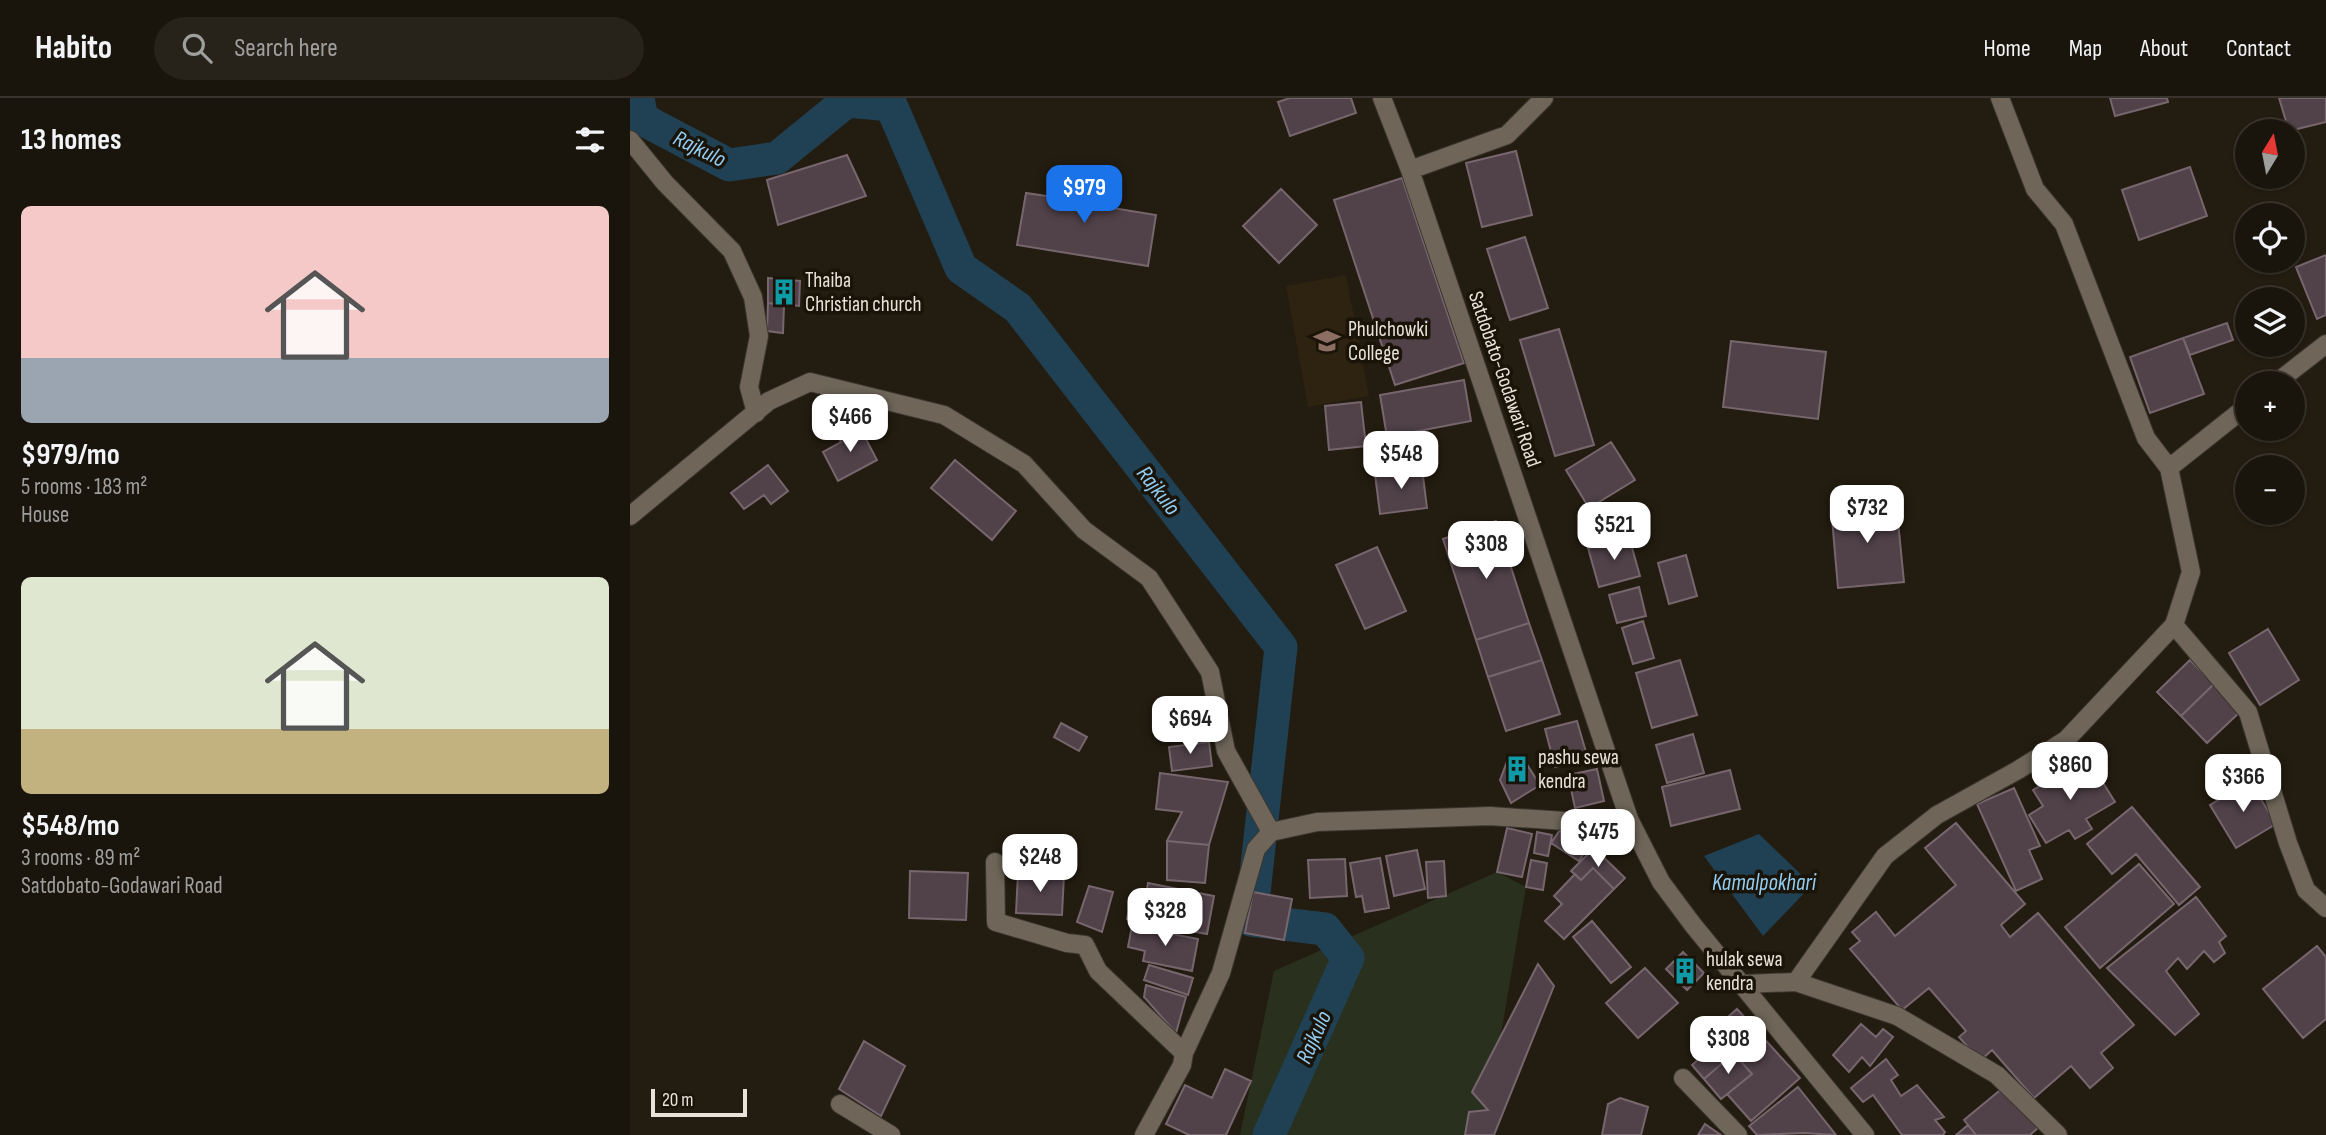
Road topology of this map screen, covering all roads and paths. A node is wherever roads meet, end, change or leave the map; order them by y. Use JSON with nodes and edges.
{"nodes":[{"id":1,"x":1382,"y":98,"type":"edge"},
{"id":2,"x":1544,"y":98,"type":"edge"},
{"id":3,"x":2000,"y":98,"type":"edge"},
{"id":4,"x":630,"y":141,"type":"edge"},
{"id":5,"x":1410,"y":170,"type":"junction"},
{"id":6,"x":2326,"y":344,"type":"edge"},
{"id":7,"x":2291,"y":371,"type":"edge"},
{"id":8,"x":756,"y":413,"type":"junction"},
{"id":9,"x":2235,"y":416,"type":"edge"},
{"id":10,"x":2169,"y":468,"type":"junction"},
{"id":11,"x":630,"y":516,"type":"edge"},
{"id":12,"x":2174,"y":625,"type":"junction"},
{"id":13,"x":1629,"y":819,"type":"junction"},
{"id":14,"x":1271,"y":832,"type":"junction"},
{"id":15,"x":995,"y":862,"type":"dead end"},
{"id":16,"x":2326,"y":908,"type":"edge"},
{"id":17,"x":1796,"y":982,"type":"junction"},
{"id":18,"x":1744,"y":984,"type":"junction"},
{"id":19,"x":1184,"y":1053,"type":"junction"},
{"id":20,"x":1683,"y":1079,"type":"dead end"},
{"id":21,"x":840,"y":1104,"type":"dead end"},
{"id":22,"x":891,"y":1135,"type":"edge"},
{"id":23,"x":1144,"y":1135,"type":"edge"},
{"id":24,"x":1738,"y":1135,"type":"edge"},
{"id":25,"x":1865,"y":1135,"type":"edge"},
{"id":26,"x":2058,"y":1135,"type":"edge"}],
"edges":[{"from":1,"to":5,"type":"street","name":"Satdobato-Godawari Road"},
{"from":2,"to":5,"type":"street"},
{"from":3,"to":10,"type":"street"},
{"from":4,"to":8,"type":"street"},
{"from":5,"to":13,"type":"street","name":"Satdobato-Godawari Road"},
{"from":6,"to":7,"type":"street"},
{"from":8,"to":11,"type":"street"},
{"from":8,"to":14,"type":"street"},
{"from":9,"to":10,"type":"street"},
{"from":10,"to":12,"type":"street"},
{"from":12,"to":16,"type":"street"},
{"from":12,"to":17,"type":"street"},
{"from":13,"to":14,"type":"street"},
{"from":13,"to":18,"type":"street","name":"Satdobato-Godawari Road"},
{"from":14,"to":19,"type":"street"},
{"from":15,"to":19,"type":"street"},
{"from":17,"to":18,"type":"street"},
{"from":17,"to":26,"type":"street"},
{"from":18,"to":25,"type":"street","name":"Satdobato-Godawari Road"},
{"from":19,"to":23,"type":"street"},
{"from":20,"to":24,"type":"street"},
{"from":21,"to":22,"type":"street"}]}
